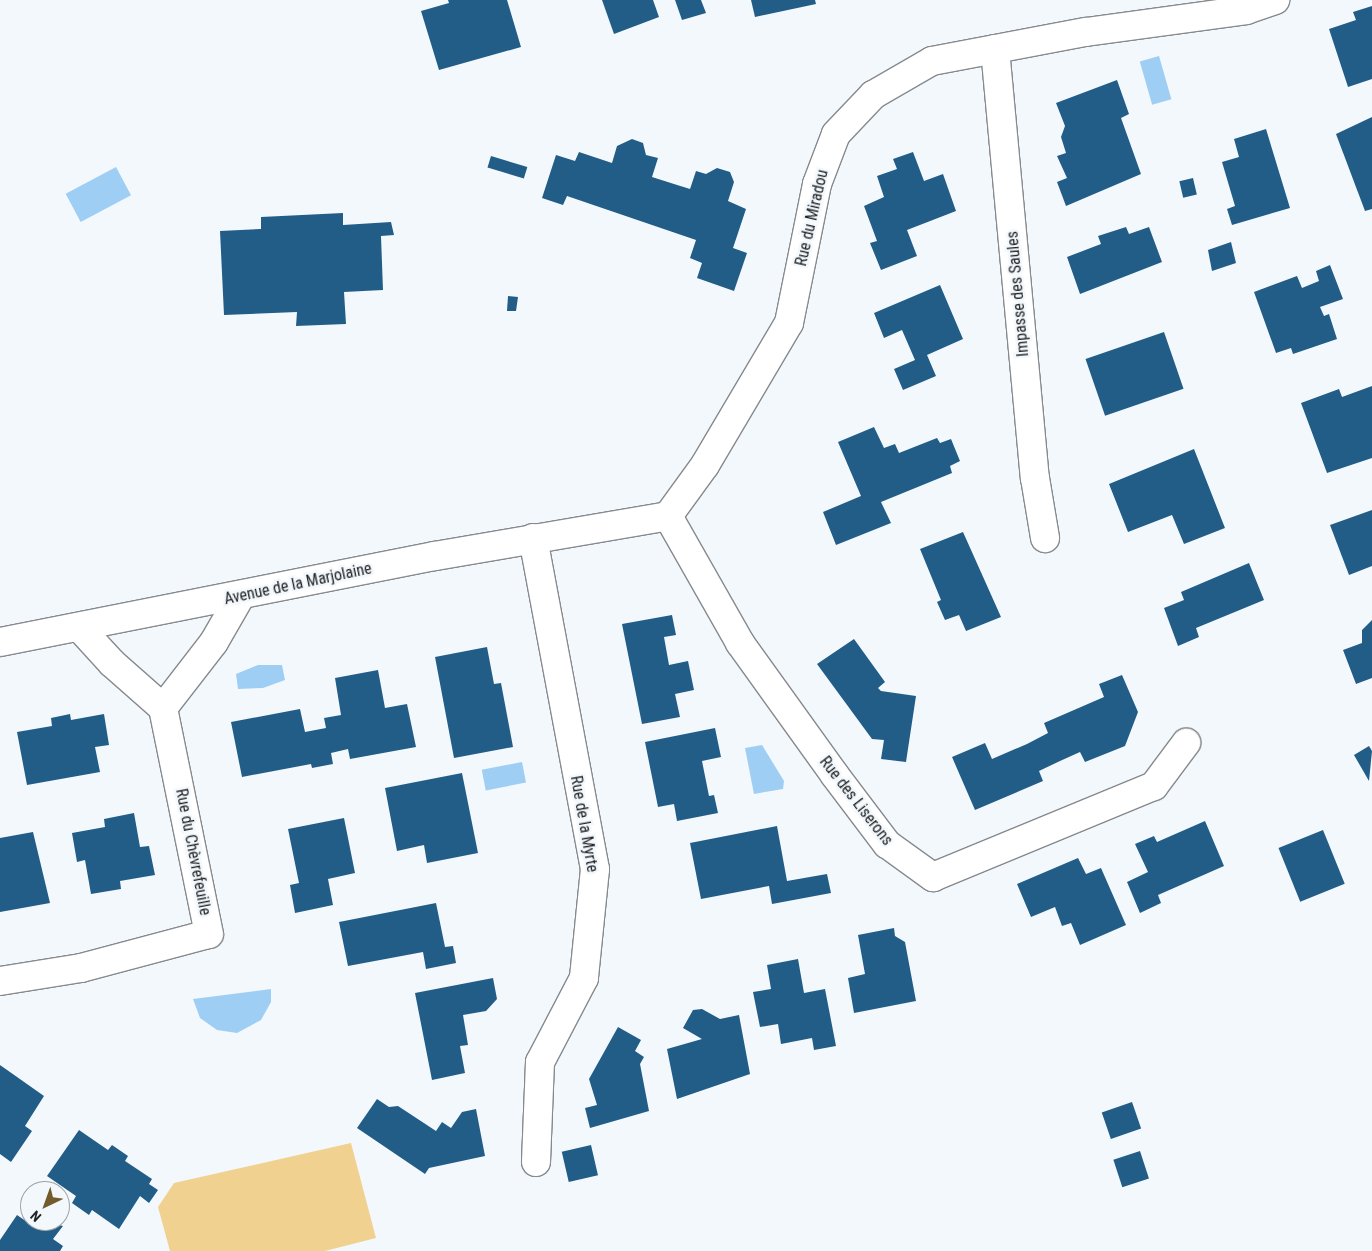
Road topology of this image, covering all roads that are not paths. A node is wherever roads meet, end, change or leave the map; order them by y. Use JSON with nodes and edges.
{"nodes":[{"id":1,"x":1275,"y":0,"type":"edge"},
{"id":2,"x":995,"y":49,"type":"junction"},
{"id":3,"x":668,"y":516,"type":"junction"},
{"id":4,"x":533,"y":538,"type":"junction"},
{"id":5,"x":1045,"y":538,"type":"dead end"},
{"id":6,"x":242,"y":595,"type":"junction"},
{"id":7,"x":79,"y":627,"type":"junction"},
{"id":8,"x":0,"y":642,"type":"edge"},
{"id":9,"x":163,"y":708,"type":"junction"},
{"id":10,"x":1186,"y":743,"type":"dead end"},
{"id":11,"x":0,"y":981,"type":"edge"},
{"id":12,"x":536,"y":1162,"type":"dead end"}],
"edges":[{"from":1,"to":2,"type":"street","name":"Rue du Miradou"},
{"from":2,"to":3,"type":"street","name":"Rue du Miradou"},
{"from":2,"to":5,"type":"street","name":"Impasse des Saules"},
{"from":3,"to":4,"type":"street","name":"Avenue de la Marjolaine"},
{"from":3,"to":10,"type":"street","name":"Rue des Liserons"},
{"from":4,"to":6,"type":"street","name":"Avenue de la Marjolaine"},
{"from":4,"to":12,"type":"street","name":"Rue de la Myrte"},
{"from":6,"to":7,"type":"street","name":"Avenue de la Marjolaine"},
{"from":6,"to":9,"type":"street"},
{"from":7,"to":8,"type":"street","name":"Avenue de la Marjolaine"},
{"from":7,"to":9,"type":"street"},
{"from":9,"to":11,"type":"street","name":"Rue du Chèvrefeuille"}]}
